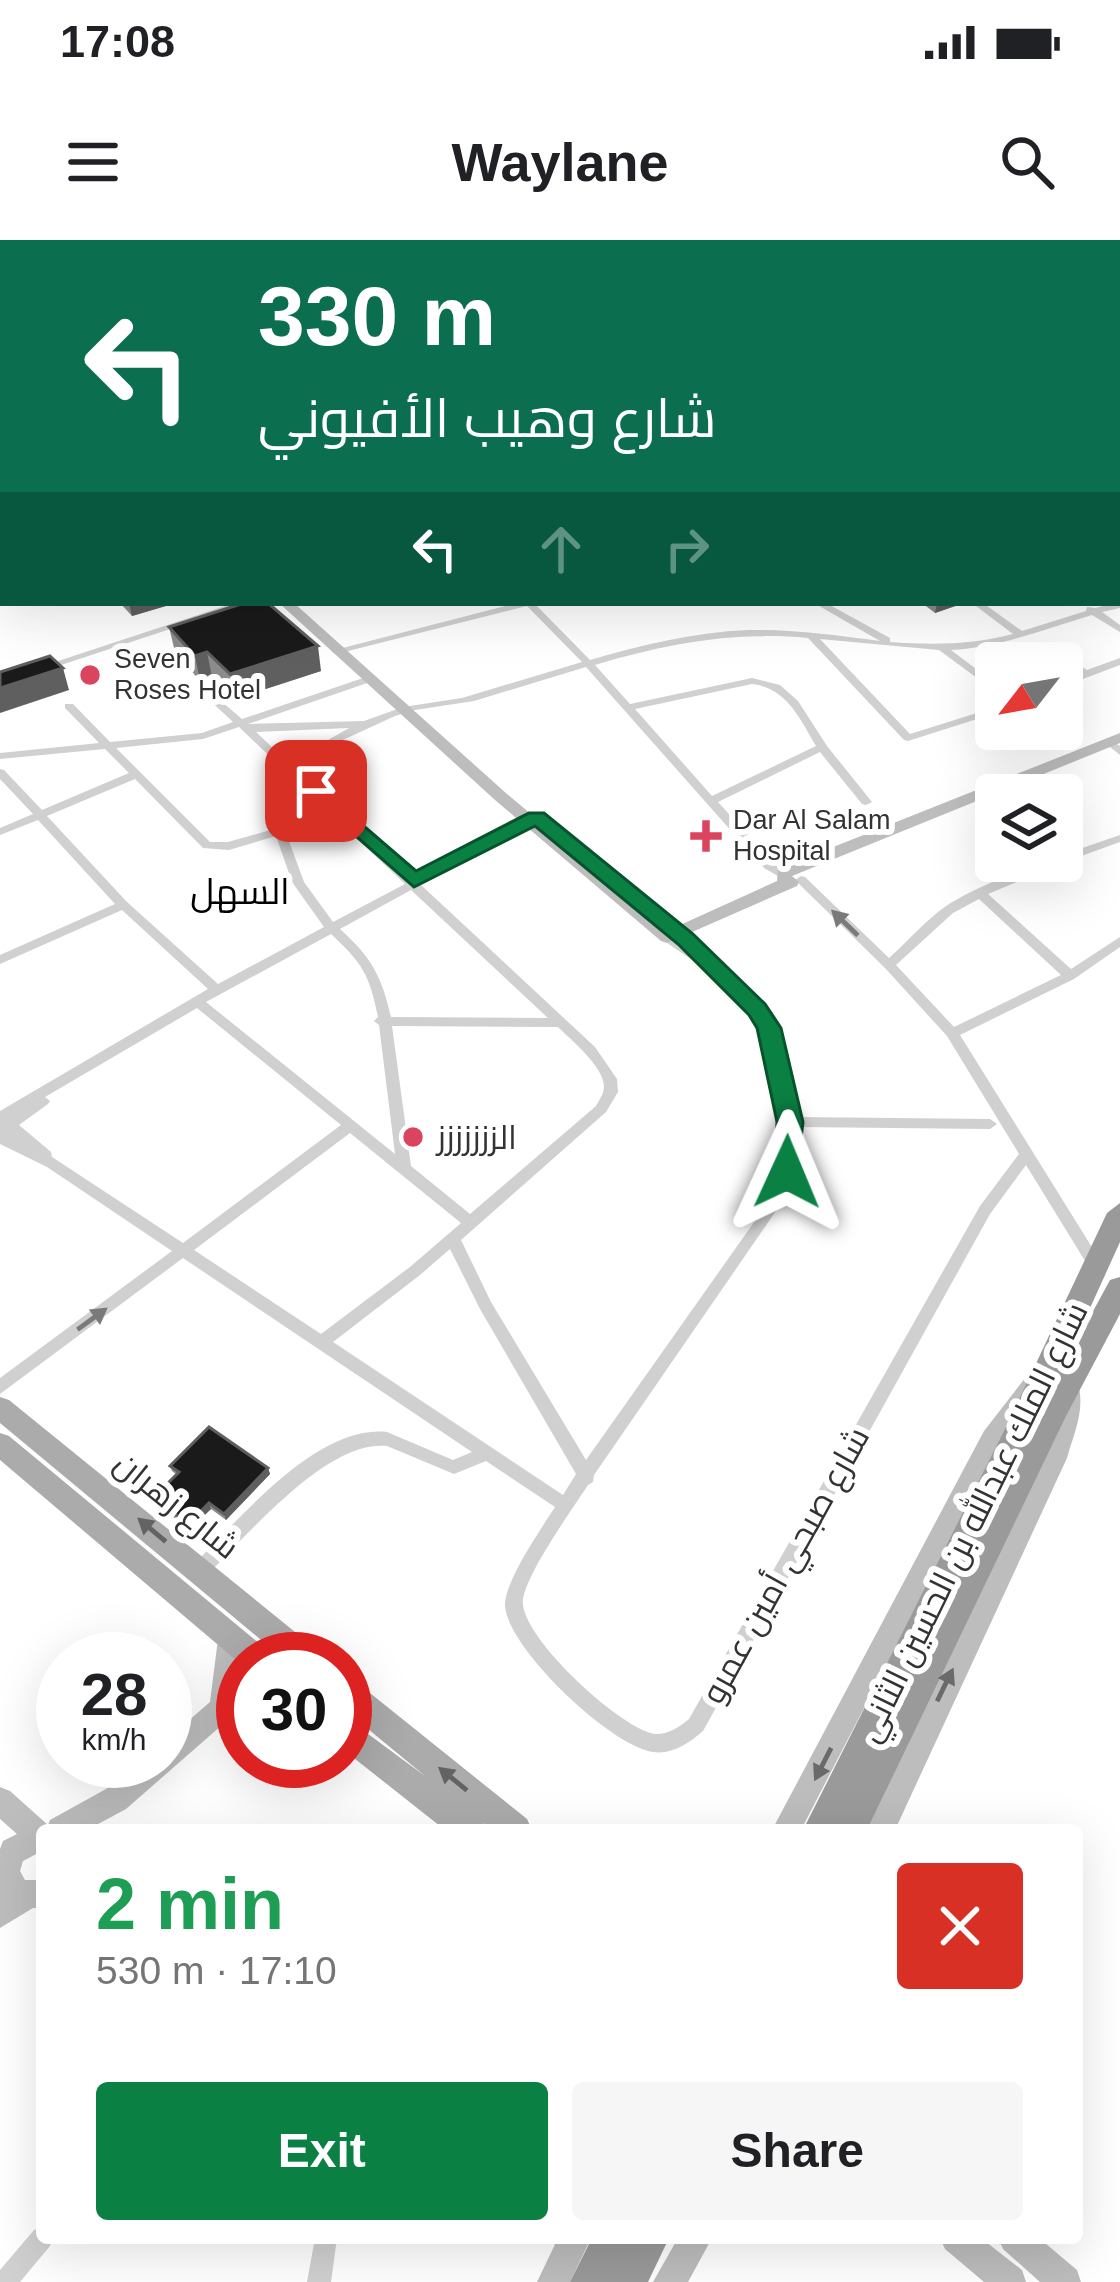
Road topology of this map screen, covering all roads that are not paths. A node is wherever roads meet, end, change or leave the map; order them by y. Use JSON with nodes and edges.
{"nodes":[{"id":1,"x":226,"y":606,"type":"edge"},
{"id":2,"x":273,"y":606,"type":"edge"},
{"id":3,"x":288,"y":606,"type":"edge"},
{"id":4,"x":517,"y":606,"type":"edge"},
{"id":5,"x":532,"y":606,"type":"edge"},
{"id":6,"x":825,"y":606,"type":"edge"},
{"id":7,"x":981,"y":606,"type":"edge"},
{"id":8,"x":1087,"y":607,"type":"edge"},
{"id":9,"x":297,"y":617,"type":"junction"},
{"id":10,"x":1120,"y":629,"type":"edge"},
{"id":11,"x":1021,"y":635,"type":"junction"},
{"id":12,"x":813,"y":638,"type":"junction"},
{"id":13,"x":888,"y":642,"type":"junction"},
{"id":14,"x":941,"y":647,"type":"junction"},
{"id":15,"x":336,"y":651,"type":"junction"},
{"id":16,"x":587,"y":662,"type":"junction"},
{"id":17,"x":1120,"y":662,"type":"edge"},
{"id":18,"x":1083,"y":672,"type":"edge"},
{"id":19,"x":975,"y":673,"type":"edge"},
{"id":20,"x":22,"y":674,"type":"edge"},
{"id":21,"x":1086,"y":674,"type":"junction"},
{"id":22,"x":1083,"y":675,"type":"edge"},
{"id":23,"x":369,"y":679,"type":"junction"},
{"id":24,"x":208,"y":693,"type":"dead end"},
{"id":25,"x":69,"y":706,"type":"dead end"},
{"id":26,"x":629,"y":707,"type":"junction"},
{"id":27,"x":405,"y":709,"type":"junction"},
{"id":28,"x":975,"y":717,"type":"edge"},
{"id":29,"x":371,"y":724,"type":"junction"},
{"id":30,"x":248,"y":727,"type":"junction"},
{"id":31,"x":1116,"y":744,"type":"edge"},
{"id":32,"x":822,"y":747,"type":"junction"},
{"id":33,"x":110,"y":748,"type":"junction"},
{"id":34,"x":0,"y":756,"type":"edge"},
{"id":35,"x":292,"y":768,"type":"junction"},
{"id":36,"x":0,"y":772,"type":"edge"},
{"id":37,"x":135,"y":775,"type":"junction"},
{"id":38,"x":712,"y":800,"type":"junction"},
{"id":39,"x":866,"y":802,"type":"dead end"},
{"id":40,"x":340,"y":814,"type":"junction"},
{"id":41,"x":41,"y":816,"type":"junction"},
{"id":42,"x":533,"y":819,"type":"junction"},
{"id":43,"x":281,"y":830,"type":"junction"},
{"id":44,"x":0,"y":832,"type":"edge"},
{"id":45,"x":1120,"y":838,"type":"edge"},
{"id":46,"x":1083,"y":852,"type":"edge"},
{"id":47,"x":792,"y":876,"type":"junction"},
{"id":48,"x":414,"y":880,"type":"junction"},
{"id":49,"x":1007,"y":882,"type":"edge"},
{"id":50,"x":980,"y":893,"type":"junction"},
{"id":51,"x":123,"y":905,"type":"junction"},
{"id":52,"x":331,"y":927,"type":"junction"},
{"id":53,"x":668,"y":932,"type":"junction"},
{"id":54,"x":1120,"y":941,"type":"edge"},
{"id":55,"x":0,"y":961,"type":"edge"},
{"id":56,"x":889,"y":965,"type":"junction"},
{"id":57,"x":1070,"y":976,"type":"junction"},
{"id":58,"x":217,"y":990,"type":"junction"},
{"id":59,"x":197,"y":1001,"type":"junction"},
{"id":60,"x":381,"y":1022,"type":"junction"},
{"id":61,"x":563,"y":1023,"type":"junction"},
{"id":62,"x":952,"y":1034,"type":"junction"},
{"id":63,"x":790,"y":1122,"type":"junction"},
{"id":64,"x":990,"y":1124,"type":"dead end"},
{"id":65,"x":351,"y":1125,"type":"junction"},
{"id":66,"x":2,"y":1126,"type":"edge"},
{"id":67,"x":1028,"y":1154,"type":"junction"},
{"id":68,"x":404,"y":1166,"type":"junction"},
{"id":69,"x":1120,"y":1213,"type":"edge"},
{"id":70,"x":471,"y":1223,"type":"junction"},
{"id":71,"x":453,"y":1239,"type":"junction"},
{"id":72,"x":184,"y":1250,"type":"junction"},
{"id":73,"x":1095,"y":1265,"type":"junction"},
{"id":74,"x":1120,"y":1288,"type":"edge"},
{"id":75,"x":322,"y":1342,"type":"junction"},
{"id":76,"x":1057,"y":1377,"type":"junction"},
{"id":77,"x":0,"y":1387,"type":"edge"},
{"id":78,"x":0,"y":1408,"type":"edge"},
{"id":79,"x":1027,"y":1440,"type":"junction"},
{"id":80,"x":0,"y":1444,"type":"edge"},
{"id":81,"x":487,"y":1453,"type":"junction"},
{"id":82,"x":587,"y":1477,"type":"junction"},
{"id":83,"x":565,"y":1505,"type":"junction"},
{"id":84,"x":200,"y":1570,"type":"junction"},
{"id":85,"x":223,"y":1632,"type":"edge"},
{"id":86,"x":274,"y":1632,"type":"edge"},
{"id":87,"x":372,"y":1713,"type":"edge"},
{"id":88,"x":216,"y":1718,"type":"edge"},
{"id":89,"x":192,"y":1737,"type":"edge"},
{"id":90,"x":372,"y":1754,"type":"edge"},
{"id":91,"x":129,"y":1788,"type":"edge"},
{"id":92,"x":116,"y":1799,"type":"junction"},
{"id":93,"x":0,"y":1801,"type":"edge"},
{"id":94,"x":67,"y":1824,"type":"edge"},
{"id":95,"x":97,"y":1824,"type":"edge"},
{"id":96,"x":460,"y":1824,"type":"edge"},
{"id":97,"x":509,"y":1824,"type":"edge"},
{"id":98,"x":790,"y":1824,"type":"edge"},
{"id":99,"x":824,"y":1824,"type":"edge"},
{"id":100,"x":852,"y":1824,"type":"edge"},
{"id":101,"x":883,"y":1824,"type":"edge"},
{"id":102,"x":36,"y":1826,"type":"edge"},
{"id":103,"x":36,"y":1838,"type":"edge"},
{"id":104,"x":3,"y":1865,"type":"edge"},
{"id":105,"x":36,"y":1897,"type":"edge"},
{"id":106,"x":0,"y":1914,"type":"edge"},
{"id":107,"x":37,"y":2244,"type":"edge"},
{"id":108,"x":325,"y":2244,"type":"edge"},
{"id":109,"x":572,"y":2244,"type":"edge"},
{"id":110,"x":611,"y":2244,"type":"edge"},
{"id":111,"x":963,"y":2244,"type":"edge"},
{"id":112,"x":1021,"y":2244,"type":"edge"},
{"id":113,"x":675,"y":2251,"type":"edge"},
{"id":114,"x":322,"y":2277,"type":"edge"},
{"id":115,"x":5,"y":2282,"type":"edge"},
{"id":116,"x":553,"y":2282,"type":"edge"},
{"id":117,"x":591,"y":2282,"type":"edge"},
{"id":118,"x":626,"y":2282,"type":"edge"},
{"id":119,"x":1010,"y":2282,"type":"edge"},
{"id":120,"x":1065,"y":2282,"type":"edge"}],
"edges":[{"from":1,"to":20,"type":"street"},
{"from":2,"to":9,"type":"street"},
{"from":3,"to":9,"type":"street"},
{"from":4,"to":15,"type":"street"},
{"from":5,"to":16,"type":"street"},
{"from":6,"to":13,"type":"street"},
{"from":7,"to":11,"type":"street"},
{"from":8,"to":10,"type":"street"},
{"from":8,"to":11,"type":"street"},
{"from":9,"to":15,"type":"street"},
{"from":11,"to":14,"type":"street"},
{"from":12,"to":13,"type":"street"},
{"from":12,"to":16,"type":"street"},
{"from":12,"to":28,"type":"street"},
{"from":13,"to":14,"type":"street"},
{"from":14,"to":19,"type":"street"},
{"from":15,"to":23,"type":"street"},
{"from":16,"to":26,"type":"street"},
{"from":16,"to":27,"type":"street"},
{"from":17,"to":21,"type":"street"},
{"from":18,"to":21,"type":"street"},
{"from":21,"to":22,"type":"street"},
{"from":23,"to":27,"type":"street"},
{"from":23,"to":30,"type":"street"},
{"from":24,"to":30,"type":"street"},
{"from":25,"to":33,"type":"street"},
{"from":26,"to":32,"type":"street"},
{"from":26,"to":38,"type":"street"},
{"from":27,"to":29,"type":"street"},
{"from":27,"to":42,"type":"street"},
{"from":29,"to":30,"type":"street"},
{"from":29,"to":35,"type":"street"},
{"from":30,"to":33,"type":"street"},
{"from":30,"to":35,"type":"street"},
{"from":31,"to":47,"type":"street"},
{"from":32,"to":38,"type":"street"},
{"from":32,"to":39,"type":"street"},
{"from":33,"to":34,"type":"street"},
{"from":33,"to":37,"type":"street"},
{"from":35,"to":40,"type":"street"},
{"from":35,"to":43,"type":"street"},
{"from":36,"to":41,"type":"street"},
{"from":37,"to":41,"type":"street"},
{"from":37,"to":43,"type":"street"},
{"from":38,"to":47,"type":"street"},
{"from":40,"to":43,"type":"street"},
{"from":40,"to":48,"type":"street"},
{"from":41,"to":44,"type":"street"},
{"from":41,"to":51,"type":"street"},
{"from":42,"to":48,"type":"street"},
{"from":42,"to":53,"type":"street"},
{"from":43,"to":52,"type":"street"},
{"from":45,"to":46,"type":"street"},
{"from":47,"to":53,"type":"street"},
{"from":56,"to":47,"type":"street","one_way":true},
{"from":48,"to":52,"type":"street"},
{"from":48,"to":61,"type":"street"},
{"from":49,"to":50,"type":"street"},
{"from":50,"to":56,"type":"street"},
{"from":50,"to":57,"type":"street"},
{"from":51,"to":55,"type":"street"},
{"from":51,"to":58,"type":"street"},
{"from":52,"to":58,"type":"street"},
{"from":52,"to":60,"type":"street"},
{"from":53,"to":63,"type":"street","name":"شارع صبحي أمين عمرو"},
{"from":54,"to":57,"type":"street"},
{"from":56,"to":62,"type":"street"},
{"from":57,"to":62,"type":"street"},
{"from":58,"to":59,"type":"street"},
{"from":59,"to":65,"type":"street"},
{"from":59,"to":66,"type":"street"},
{"from":60,"to":61,"type":"street"},
{"from":60,"to":68,"type":"street"},
{"from":61,"to":70,"type":"street"},
{"from":62,"to":67,"type":"street"},
{"from":63,"to":64,"type":"street"},
{"from":63,"to":82,"type":"street","name":"شارع صبحي أمين عمرو"},
{"from":65,"to":68,"type":"street"},
{"from":65,"to":72,"type":"street"},
{"from":66,"to":72,"type":"street"},
{"from":67,"to":73,"type":"street"},
{"from":67,"to":83,"type":"street","name":"شارع صبحي أمين عمرو"},
{"from":68,"to":70,"type":"street"},
{"from":69,"to":73,"type":"highway","name":"شارع الملك عبدالله بن الحسين الثاني"},
{"from":70,"to":71,"type":"street"},
{"from":71,"to":75,"type":"street"},
{"from":71,"to":82,"type":"street"},
{"from":72,"to":75,"type":"street"},
{"from":77,"to":72,"type":"street","one_way":true},
{"from":73,"to":76,"type":"highway","name":"شارع الملك عبدالله بن الحسين الثاني"},
{"from":74,"to":76,"type":"highway","name":"شارع الملك عبدالله بن الحسين الثاني"},
{"from":75,"to":81,"type":"street"},
{"from":76,"to":79,"type":"highway","name":"شارع الملك عبدالله بن الحسين الثاني"},
{"from":76,"to":98,"type":"street","one_way":true},
{"from":101,"to":76,"type":"street","one_way":true},
{"from":84,"to":78,"type":"main road","name":"شارع زهران","one_way":true},
{"from":79,"to":99,"type":"highway","name":"شارع الملك عبدالله بن الحسين الثاني"},
{"from":79,"to":100,"type":"highway","name":"شارع الملك عبدالله بن الحسين الثاني"},
{"from":80,"to":85,"type":"main road","name":"شارع زهران"},
{"from":81,"to":83,"type":"street"},
{"from":81,"to":84,"type":"street"},
{"from":82,"to":83,"type":"street","name":"شارع صبحي أمين عمرو"},
{"from":84,"to":86,"type":"main road","name":"شارع زهران"},
{"from":97,"to":87,"type":"main road","one_way":true},
{"from":88,"to":89,"type":"street"},
{"from":90,"to":96,"type":"main road"},
{"from":91,"to":92,"type":"street"},
{"from":92,"to":94,"type":"street"},
{"from":92,"to":95,"type":"street"},
{"from":93,"to":102,"type":"street"},
{"from":103,"to":104,"type":"street"},
{"from":104,"to":105,"type":"street"},
{"from":105,"to":106,"type":"street"},
{"from":107,"to":115,"type":"street"},
{"from":108,"to":114,"type":"street"},
{"from":109,"to":116,"type":"street"},
{"from":110,"to":117,"type":"highway"},
{"from":111,"to":119,"type":"street"},
{"from":112,"to":120,"type":"street"},
{"from":113,"to":118,"type":"highway"}]}
